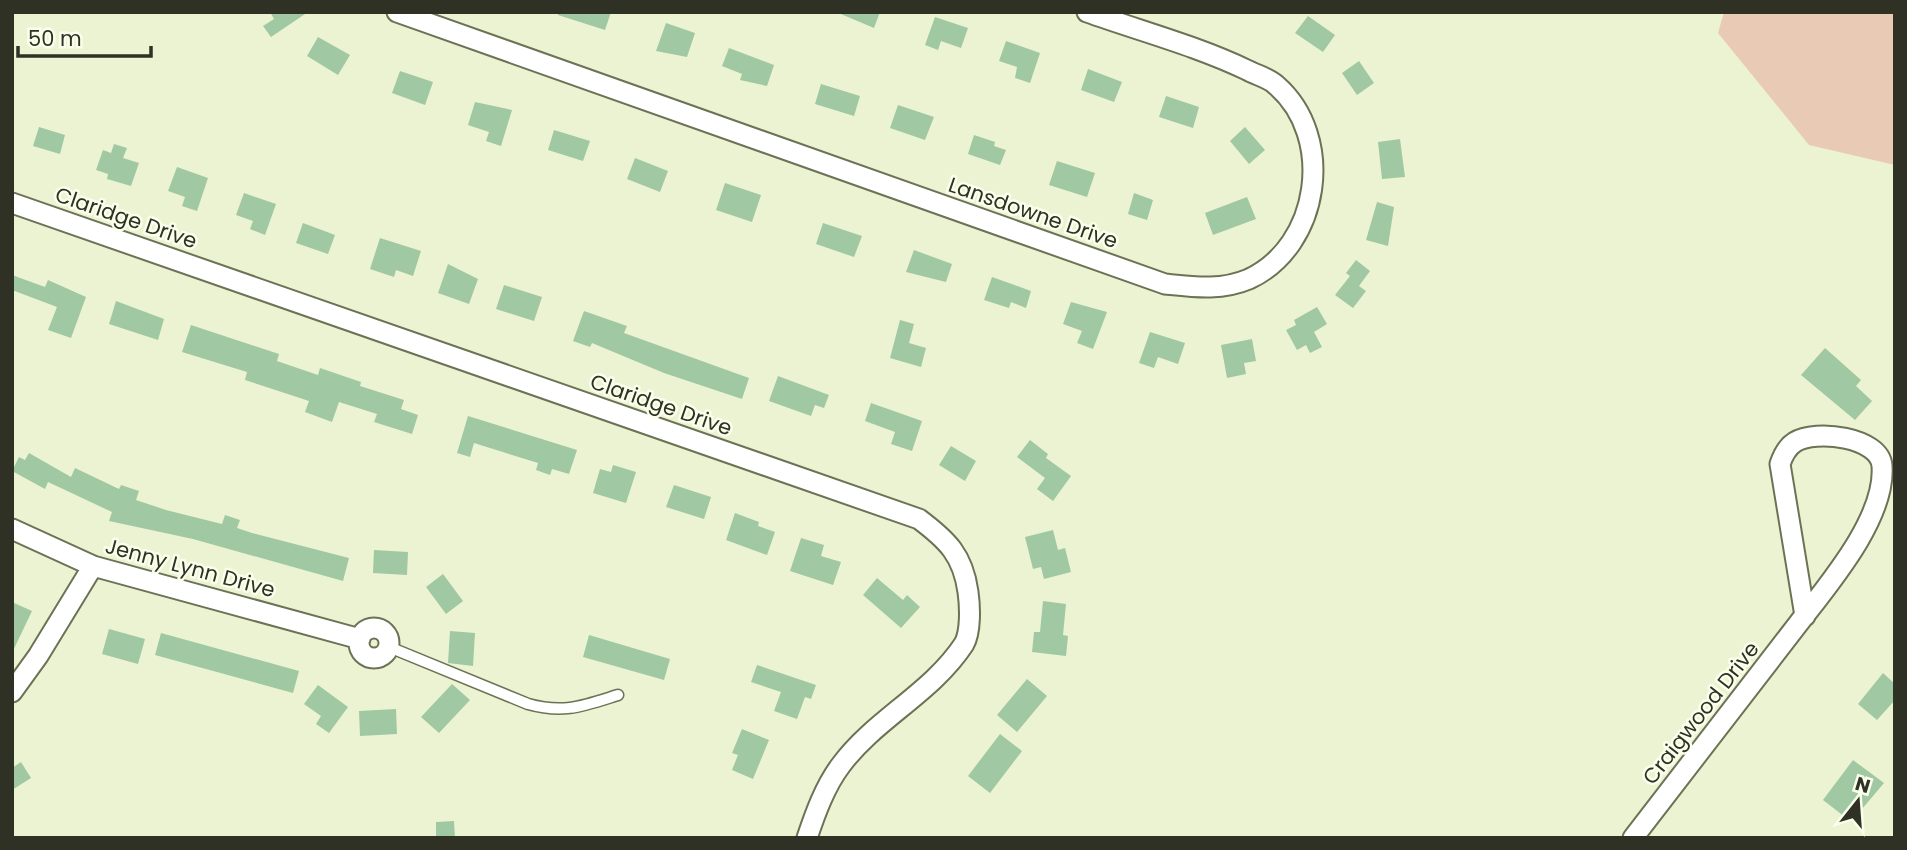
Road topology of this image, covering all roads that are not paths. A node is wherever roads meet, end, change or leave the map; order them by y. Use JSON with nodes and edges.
{"nodes":[{"id":1,"x":397,"y":12,"type":"edge"},
{"id":2,"x":1087,"y":12,"type":"edge"},
{"id":3,"x":12,"y":202,"type":"edge"},
{"id":4,"x":12,"y":529,"type":"edge"},
{"id":5,"x":93,"y":566,"type":"junction"},
{"id":6,"x":1805,"y":616,"type":"junction"},
{"id":7,"x":388,"y":647,"type":"joint"},
{"id":8,"x":12,"y":692,"type":"edge"},
{"id":9,"x":618,"y":695,"type":"dead end"},
{"id":10,"x":807,"y":838,"type":"edge"},
{"id":11,"x":1633,"y":838,"type":"edge"}],
"edges":[{"from":1,"to":2,"type":"street","name":"Lansdowne Drive"},
{"from":3,"to":10,"type":"street","name":"Claridge Drive"},
{"from":4,"to":5,"type":"street","name":"Jenny Lynn Drive"},
{"from":5,"to":7,"type":"street","name":"Jenny Lynn Drive"},
{"from":5,"to":8,"type":"street"},
{"from":6,"to":6,"type":"street","name":"Craigwood Drive"},
{"from":6,"to":11,"type":"street","name":"Craigwood Drive"},
{"from":7,"to":9,"type":"lane"}]}
